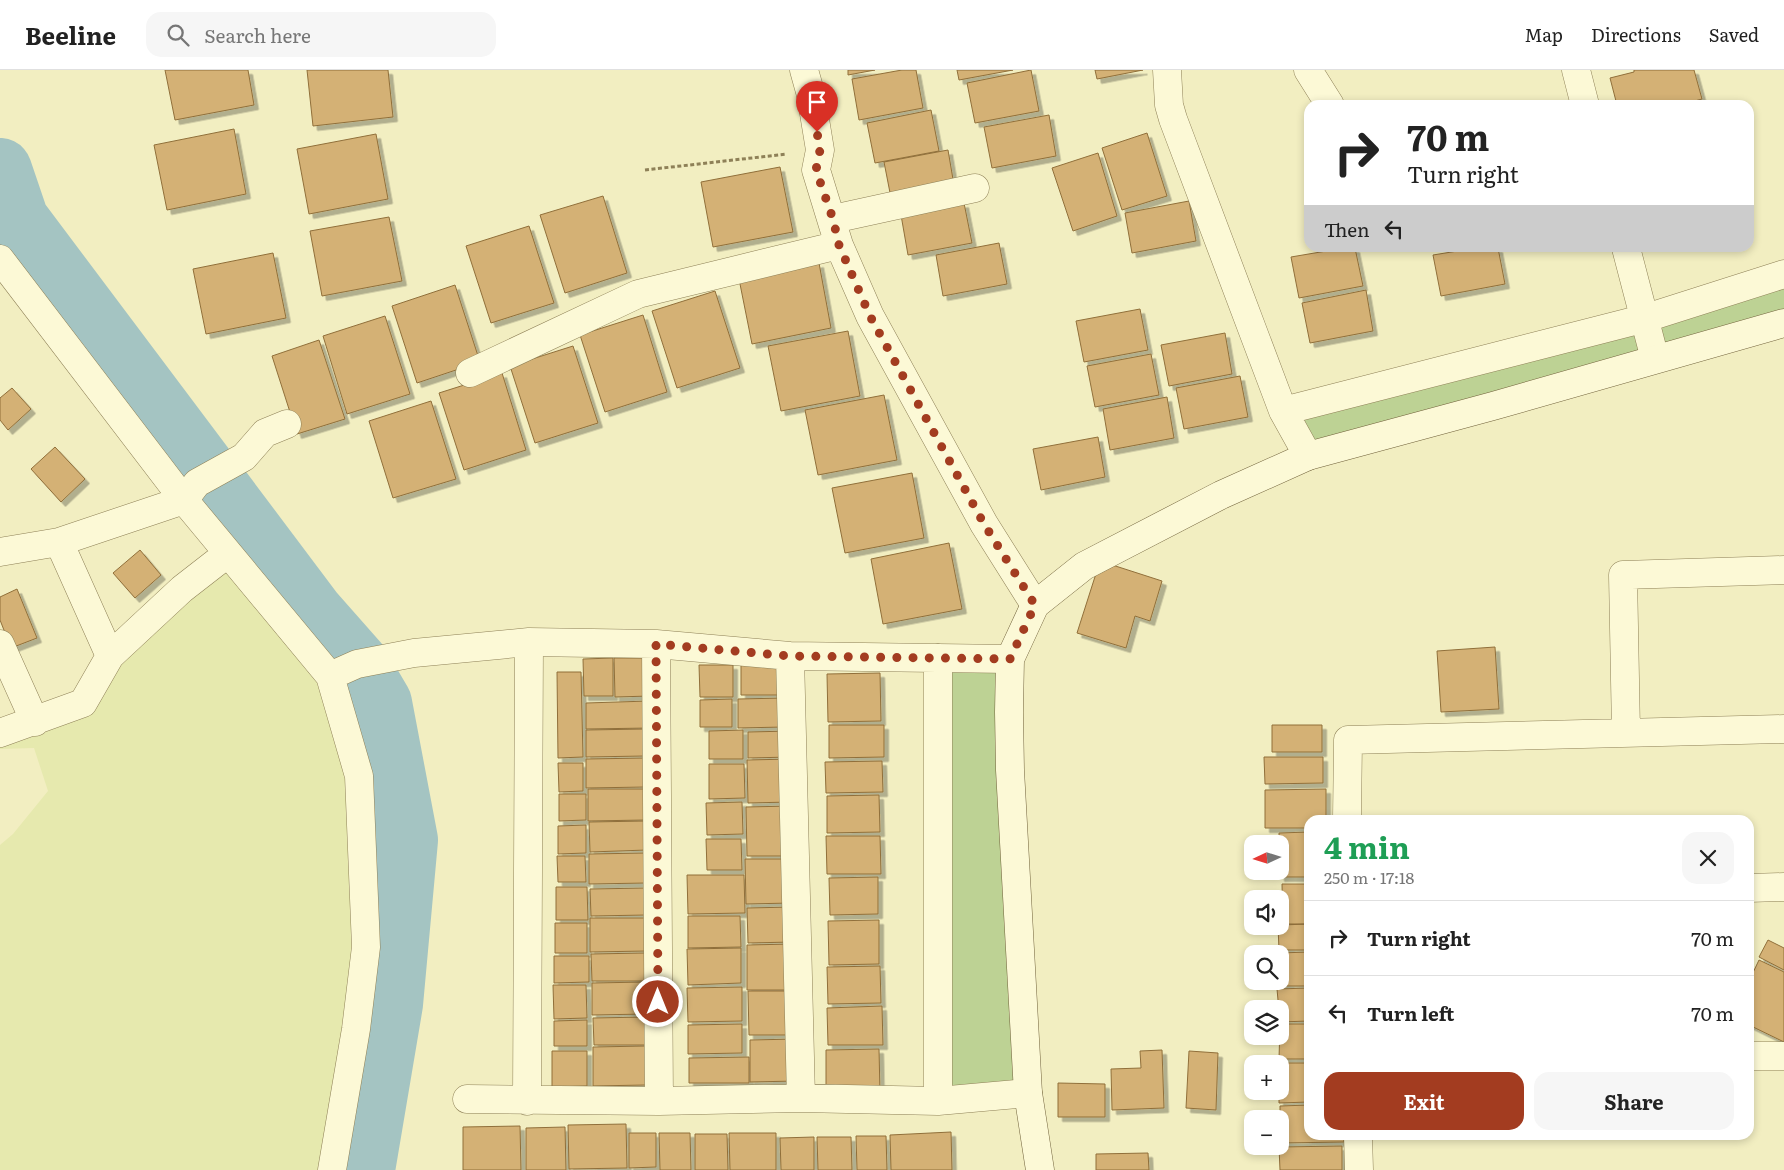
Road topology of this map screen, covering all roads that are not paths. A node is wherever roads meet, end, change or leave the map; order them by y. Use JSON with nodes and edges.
{"nodes":[{"id":1,"x":804,"y":70,"type":"edge"},
{"id":2,"x":1168,"y":70,"type":"edge"},
{"id":3,"x":1308,"y":70,"type":"edge"},
{"id":4,"x":1576,"y":70,"type":"edge"},
{"id":5,"x":1327,"y":100,"type":"edge"},
{"id":6,"x":1585,"y":100,"type":"edge"},
{"id":7,"x":975,"y":188,"type":"dead end"},
{"id":8,"x":833,"y":219,"type":"junction"},
{"id":9,"x":839,"y":245,"type":"junction"},
{"id":10,"x":1627,"y":252,"type":"edge"},
{"id":11,"x":0,"y":259,"type":"edge"},
{"id":12,"x":1784,"y":274,"type":"edge"},
{"id":13,"x":1646,"y":318,"type":"junction"},
{"id":14,"x":1784,"y":322,"type":"edge"},
{"id":15,"x":1655,"y":359,"type":"junction"},
{"id":16,"x":470,"y":372,"type":"dead end"},
{"id":17,"x":1283,"y":411,"type":"junction"},
{"id":18,"x":287,"y":424,"type":"dead end"},
{"id":19,"x":1308,"y":456,"type":"junction"},
{"id":20,"x":190,"y":491,"type":"junction"},
{"id":21,"x":59,"y":542,"type":"junction"},
{"id":22,"x":0,"y":552,"type":"edge"},
{"id":23,"x":227,"y":554,"type":"junction"},
{"id":24,"x":1784,"y":570,"type":"edge"},
{"id":25,"x":1035,"y":605,"type":"junction"},
{"id":26,"x":529,"y":642,"type":"junction"},
{"id":27,"x":0,"y":644,"type":"edge"},
{"id":28,"x":656,"y":644,"type":"junction"},
{"id":29,"x":110,"y":656,"type":"junction"},
{"id":30,"x":790,"y":656,"type":"junction"},
{"id":31,"x":938,"y":658,"type":"junction"},
{"id":32,"x":1010,"y":659,"type":"junction"},
{"id":33,"x":330,"y":676,"type":"junction"},
{"id":34,"x":35,"y":722,"type":"junction"},
{"id":35,"x":1784,"y":729,"type":"edge"},
{"id":36,"x":1626,"y":732,"type":"junction"},
{"id":37,"x":0,"y":733,"type":"edge"},
{"id":38,"x":1347,"y":815,"type":"edge"},
{"id":39,"x":1784,"y":887,"type":"edge"},
{"id":40,"x":1754,"y":888,"type":"edge"},
{"id":41,"x":1754,"y":1056,"type":"edge"},
{"id":42,"x":1784,"y":1056,"type":"edge"},
{"id":43,"x":1028,"y":1093,"type":"junction"},
{"id":44,"x":801,"y":1098,"type":"junction"},
{"id":45,"x":466,"y":1099,"type":"dead end"},
{"id":46,"x":527,"y":1100,"type":"junction"},
{"id":47,"x":659,"y":1101,"type":"junction"},
{"id":48,"x":938,"y":1101,"type":"junction"},
{"id":49,"x":1358,"y":1140,"type":"edge"},
{"id":50,"x":332,"y":1170,"type":"edge"},
{"id":51,"x":1040,"y":1170,"type":"edge"},
{"id":52,"x":1359,"y":1170,"type":"edge"}],
"edges":[{"from":1,"to":8,"type":"street"},
{"from":2,"to":17,"type":"street"},
{"from":3,"to":5,"type":"street"},
{"from":4,"to":6,"type":"street"},
{"from":7,"to":8,"type":"street"},
{"from":8,"to":9,"type":"street"},
{"from":9,"to":16,"type":"street"},
{"from":9,"to":25,"type":"street"},
{"from":10,"to":13,"type":"street"},
{"from":11,"to":20,"type":"street"},
{"from":12,"to":13,"type":"street"},
{"from":13,"to":15,"type":"street"},
{"from":13,"to":17,"type":"street"},
{"from":14,"to":15,"type":"street"},
{"from":15,"to":19,"type":"street"},
{"from":17,"to":19,"type":"street"},
{"from":18,"to":20,"type":"street"},
{"from":19,"to":25,"type":"street"},
{"from":20,"to":21,"type":"street"},
{"from":20,"to":23,"type":"street"},
{"from":21,"to":22,"type":"street"},
{"from":21,"to":29,"type":"street"},
{"from":23,"to":29,"type":"street"},
{"from":23,"to":33,"type":"street"},
{"from":24,"to":36,"type":"street"},
{"from":25,"to":32,"type":"street"},
{"from":26,"to":28,"type":"street"},
{"from":26,"to":33,"type":"street"},
{"from":26,"to":46,"type":"street"},
{"from":27,"to":34,"type":"street"},
{"from":28,"to":30,"type":"street"},
{"from":28,"to":47,"type":"street"},
{"from":29,"to":34,"type":"street"},
{"from":30,"to":31,"type":"street"},
{"from":30,"to":44,"type":"street"},
{"from":31,"to":32,"type":"street"},
{"from":31,"to":48,"type":"street"},
{"from":32,"to":43,"type":"street"},
{"from":33,"to":50,"type":"street"},
{"from":34,"to":37,"type":"street"},
{"from":35,"to":36,"type":"street"},
{"from":36,"to":38,"type":"street"},
{"from":39,"to":40,"type":"street"},
{"from":41,"to":42,"type":"street"},
{"from":43,"to":48,"type":"street"},
{"from":43,"to":51,"type":"street"},
{"from":44,"to":47,"type":"street"},
{"from":44,"to":48,"type":"street"},
{"from":45,"to":46,"type":"street"},
{"from":46,"to":47,"type":"street"},
{"from":49,"to":52,"type":"street"}]}
